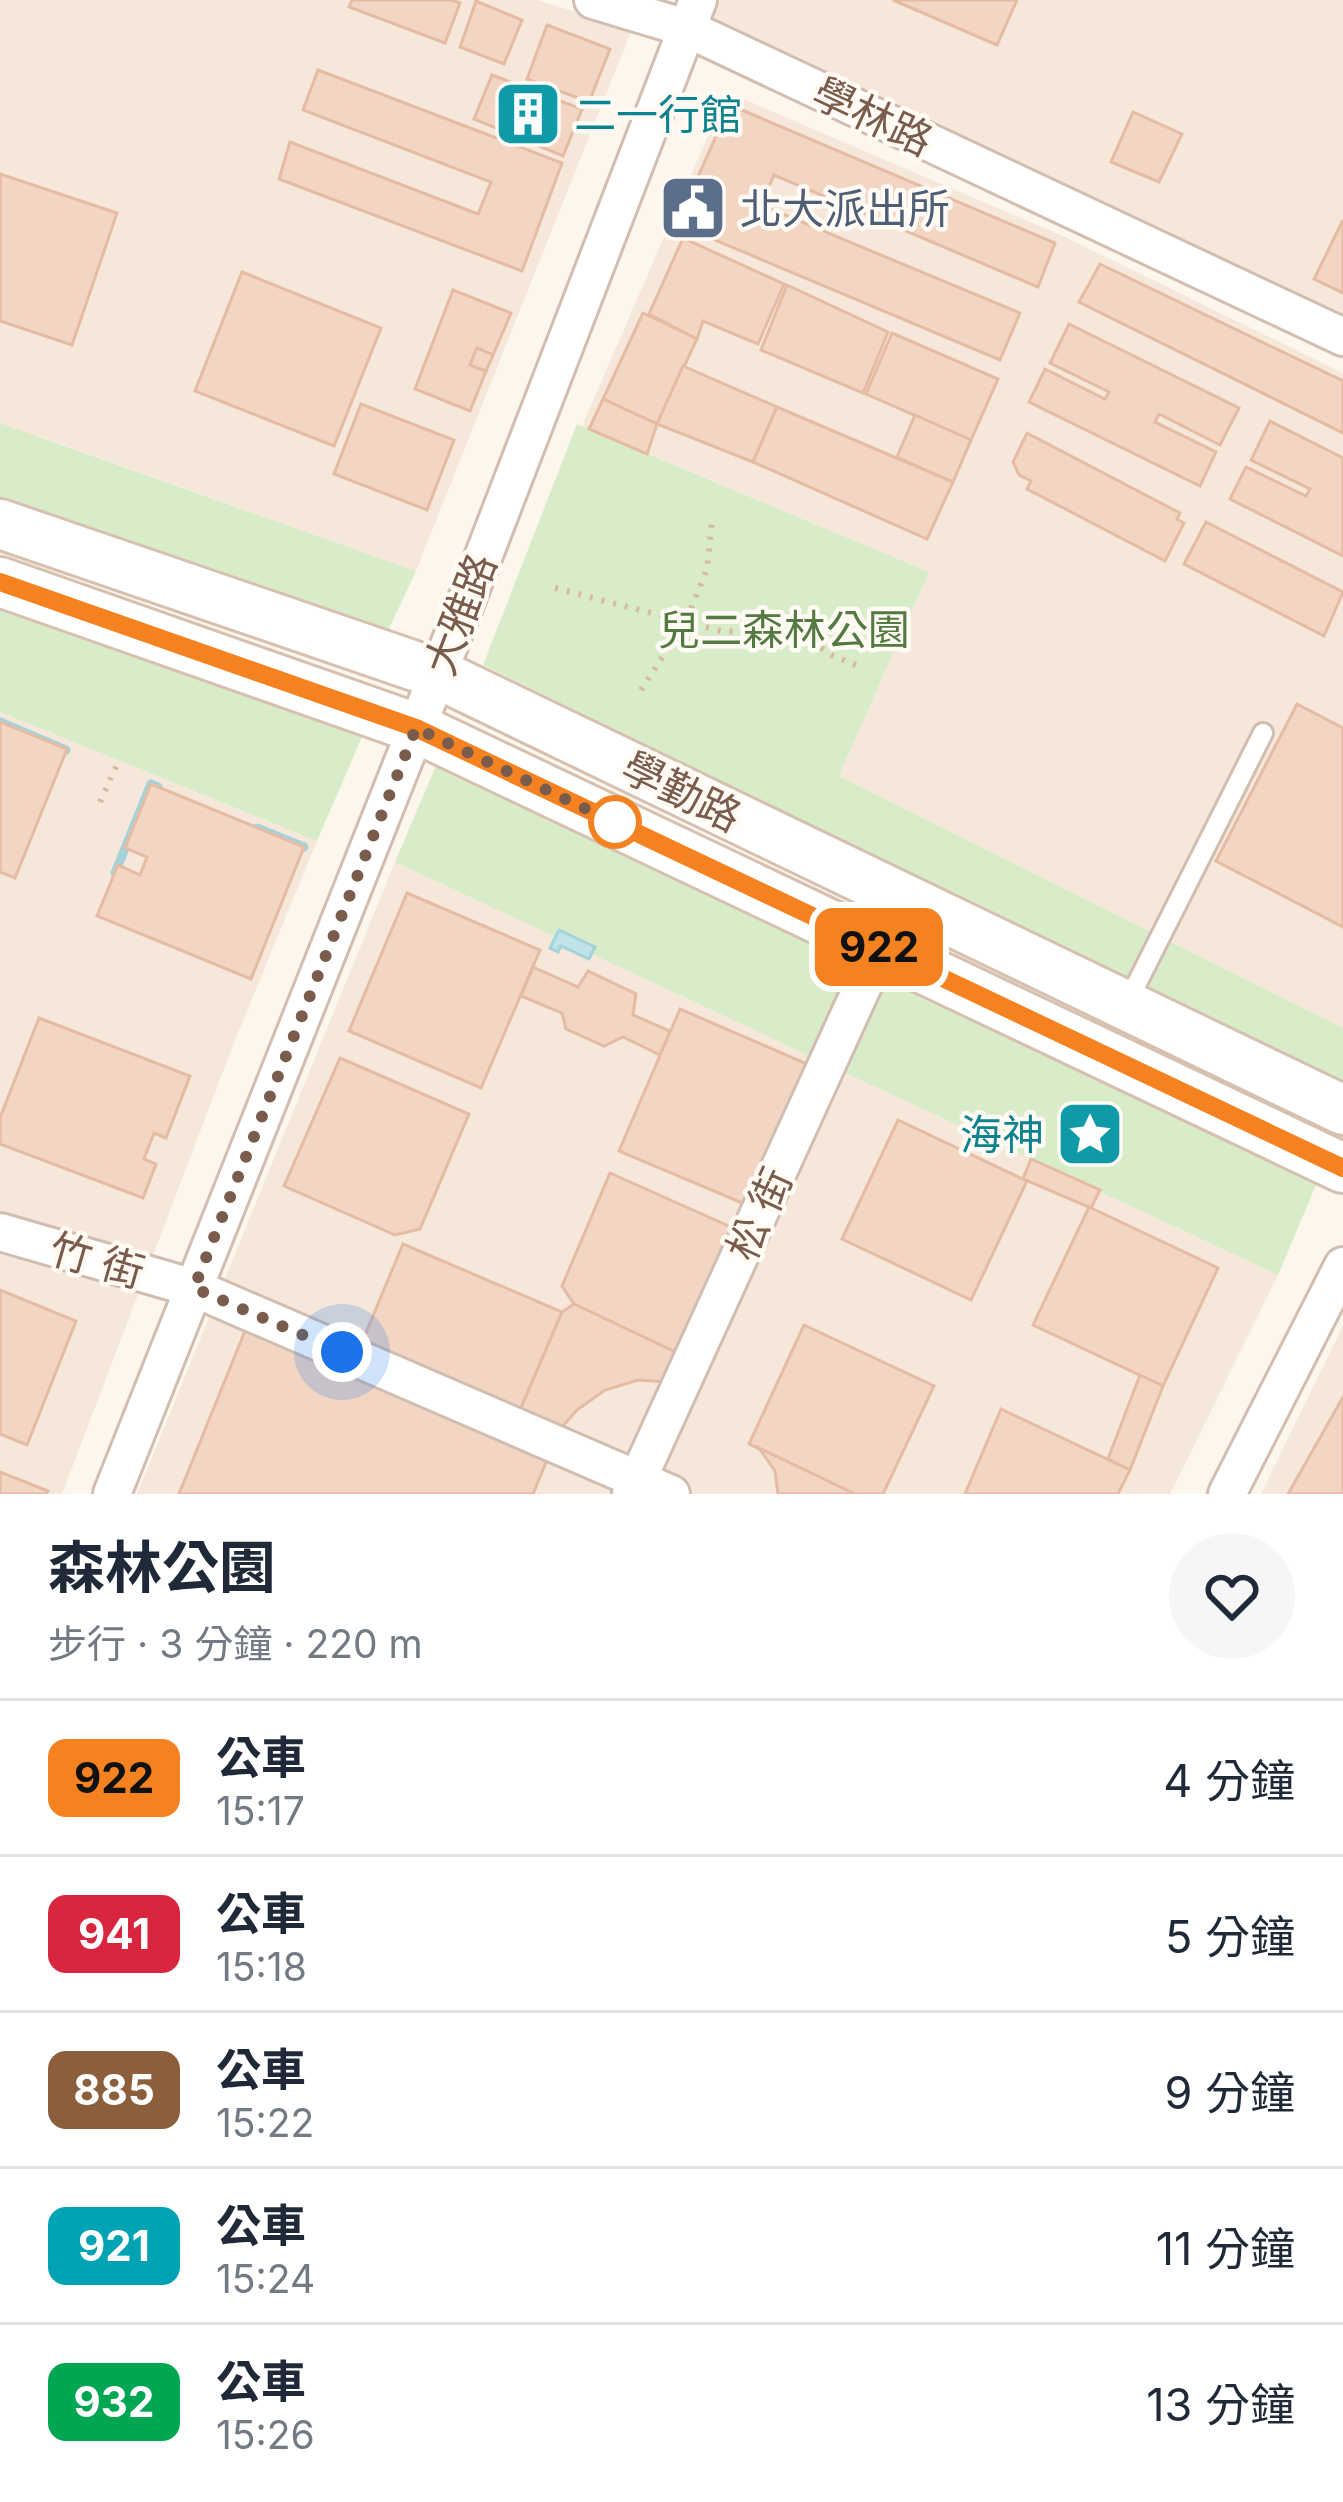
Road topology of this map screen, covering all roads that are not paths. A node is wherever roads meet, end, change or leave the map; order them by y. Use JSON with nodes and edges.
{"nodes":[{"id":1,"x":593,"y":0,"type":"edge"},
{"id":2,"x":692,"y":14,"type":"edge"},
{"id":3,"x":1343,"y":337,"type":"edge"},
{"id":4,"x":0,"y":524,"type":"edge"},
{"id":5,"x":0,"y":582,"type":"edge"},
{"id":6,"x":437,"y":674,"type":"junction"},
{"id":7,"x":416,"y":728,"type":"junction"},
{"id":8,"x":1263,"y":733,"type":"dead end"},
{"id":9,"x":880,"y":948,"type":"junction"},
{"id":10,"x":1126,"y":1005,"type":"junction"},
{"id":11,"x":1343,"y":1110,"type":"edge"},
{"id":12,"x":1343,"y":1168,"type":"edge"},
{"id":13,"x":0,"y":1232,"type":"edge"},
{"id":14,"x":1343,"y":1266,"type":"edge"},
{"id":15,"x":194,"y":1288,"type":"junction"},
{"id":16,"x":647,"y":1489,"type":"edge"},
{"id":17,"x":112,"y":1494,"type":"edge"},
{"id":18,"x":1227,"y":1494,"type":"edge"}],
"edges":[{"from":1,"to":2,"type":"street","name":"學林路"},
{"from":2,"to":3,"type":"street","name":"學林路"},
{"from":2,"to":6,"type":"street","name":"大雅路"},
{"from":4,"to":6,"type":"street","name":"學勤路"},
{"from":5,"to":7,"type":"street","name":"學勤路"},
{"from":6,"to":7,"type":"street","name":"大雅路"},
{"from":6,"to":10,"type":"street","name":"學勤路"},
{"from":7,"to":9,"type":"street","name":"學勤路"},
{"from":7,"to":15,"type":"street","name":"大雅路"},
{"from":8,"to":10,"type":"lane"},
{"from":9,"to":12,"type":"street","name":"學勤路"},
{"from":9,"to":16,"type":"street","name":"松 街"},
{"from":10,"to":11,"type":"street","name":"學勤路"},
{"from":13,"to":15,"type":"street","name":"竹 街"},
{"from":14,"to":18,"type":"street"},
{"from":15,"to":16,"type":"street","name":"松 街"},
{"from":15,"to":17,"type":"street","name":"大雅路"}]}
